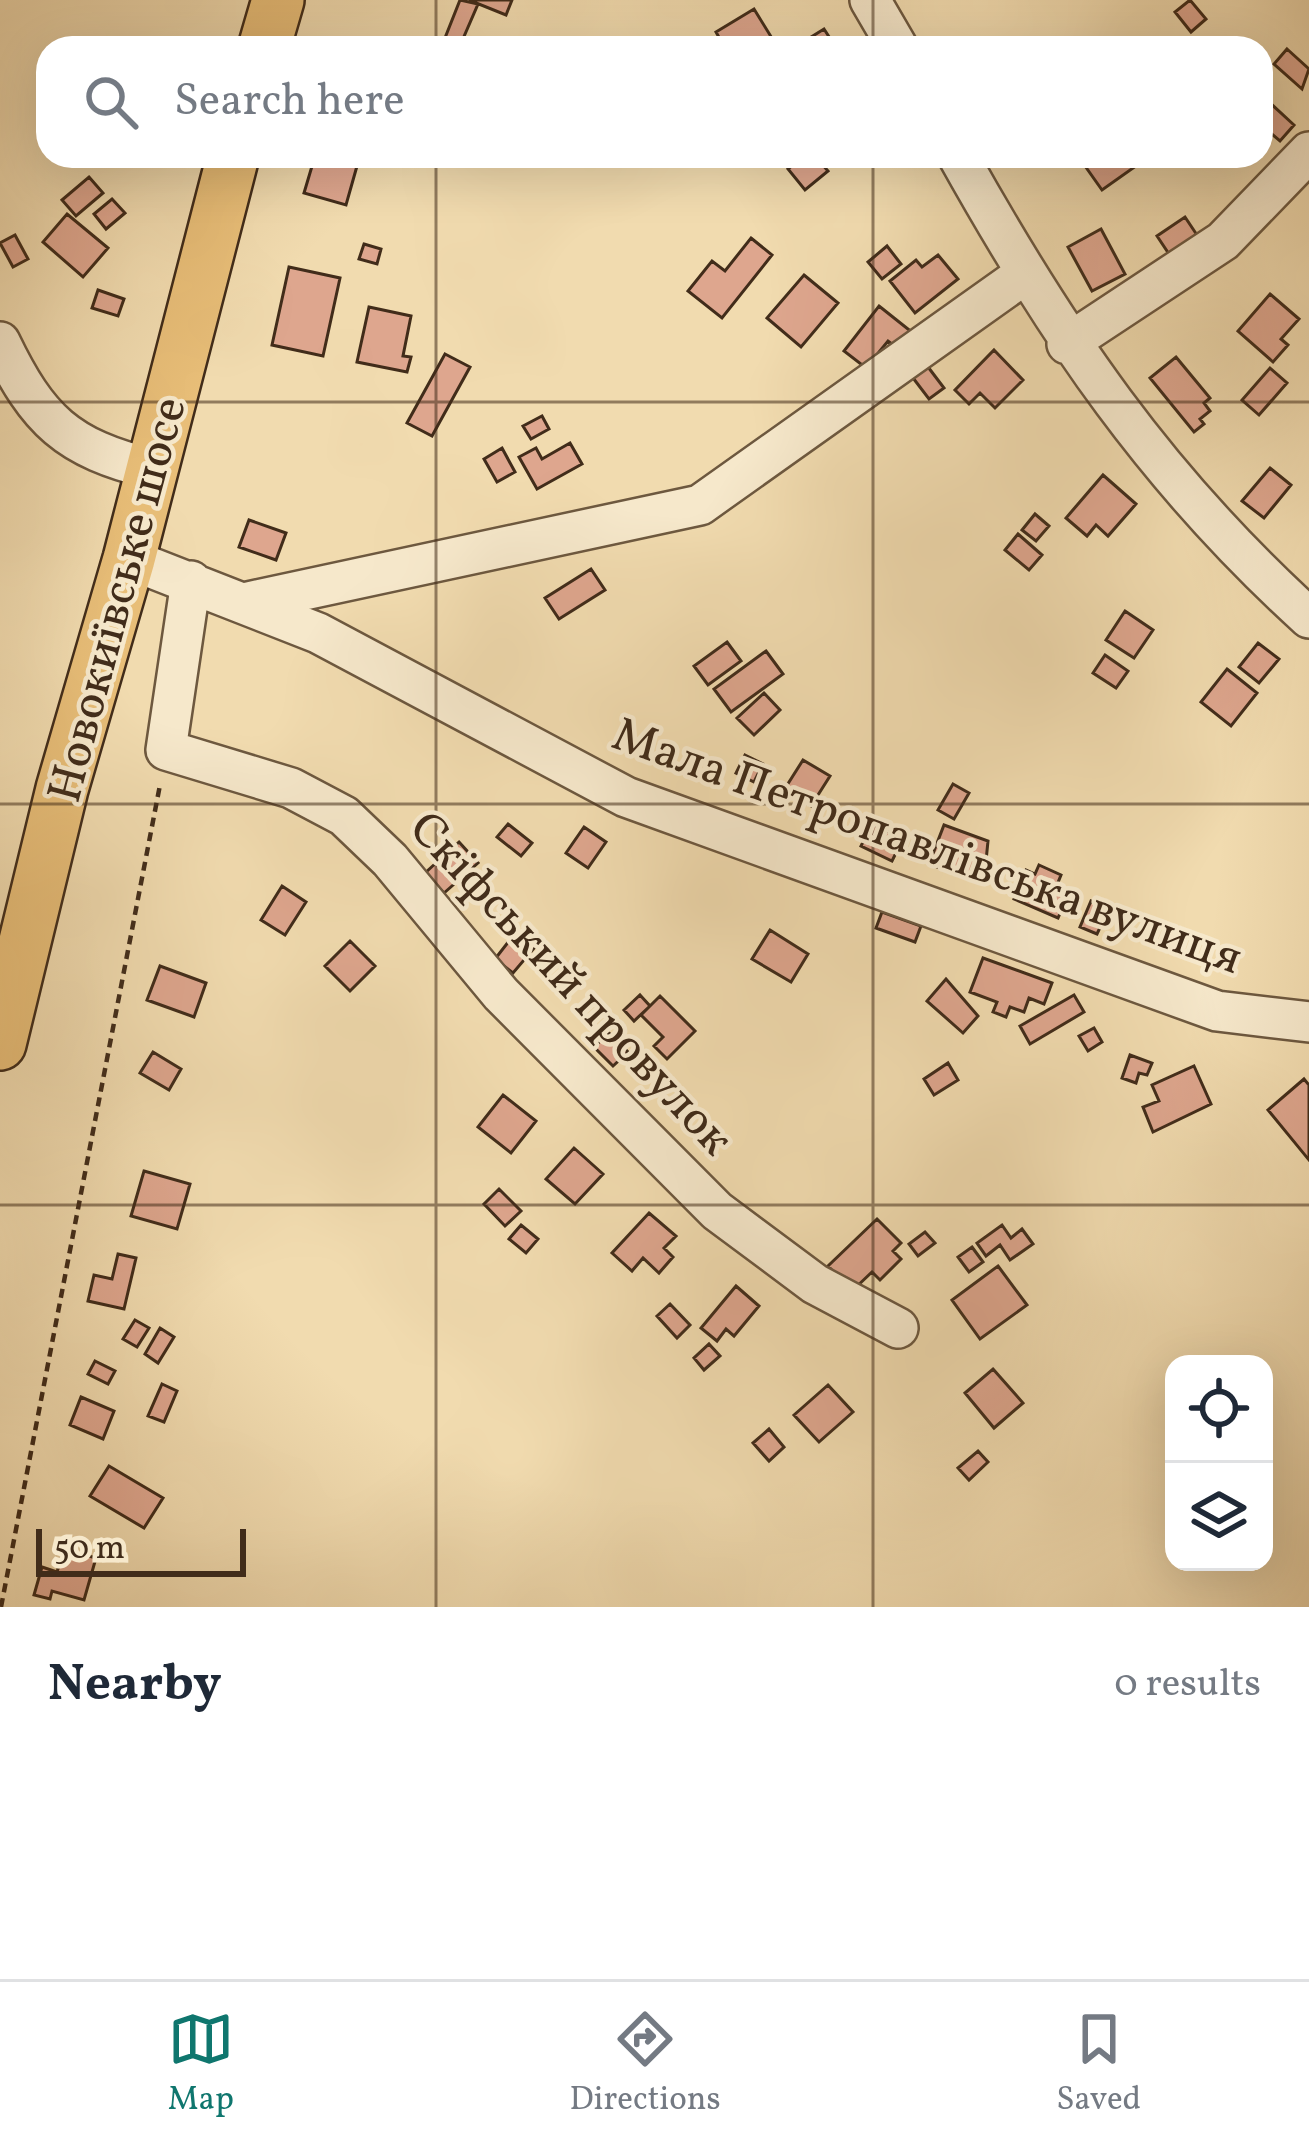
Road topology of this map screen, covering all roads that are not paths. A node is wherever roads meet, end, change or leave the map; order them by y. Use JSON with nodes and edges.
{"nodes":[{"id":1,"x":278,"y":0,"type":"edge"},
{"id":2,"x":870,"y":0,"type":"edge"},
{"id":3,"x":268,"y":36,"type":"edge"},
{"id":4,"x":891,"y":36,"type":"edge"},
{"id":5,"x":1309,"y":152,"type":"edge"},
{"id":6,"x":230,"y":168,"type":"edge"},
{"id":7,"x":965,"y":168,"type":"edge"},
{"id":8,"x":1024,"y":274,"type":"junction"},
{"id":9,"x":0,"y":342,"type":"edge"},
{"id":10,"x":1067,"y":344,"type":"junction"},
{"id":11,"x":152,"y":470,"type":"junction"},
{"id":12,"x":129,"y":559,"type":"junction"},
{"id":13,"x":191,"y":581,"type":"junction"},
{"id":14,"x":248,"y":602,"type":"junction"},
{"id":15,"x":1309,"y":618,"type":"edge"},
{"id":16,"x":1309,"y":1022,"type":"edge"},
{"id":17,"x":0,"y":1044,"type":"edge"},
{"id":18,"x":898,"y":1328,"type":"dead end"}],
"edges":[{"from":1,"to":3,"type":"main road"},
{"from":2,"to":4,"type":"street"},
{"from":5,"to":10,"type":"street"},
{"from":6,"to":11,"type":"main road","name":"Новокиївське шосе"},
{"from":7,"to":8,"type":"street"},
{"from":8,"to":10,"type":"street"},
{"from":8,"to":14,"type":"street"},
{"from":9,"to":11,"type":"street"},
{"from":10,"to":15,"type":"street"},
{"from":11,"to":12,"type":"main road","name":"Новокиївське шосе"},
{"from":12,"to":13,"type":"street","name":"Мала Петропавлівська вулиця"},
{"from":12,"to":17,"type":"main road","name":"Новокиївське шосе"},
{"from":13,"to":14,"type":"street","name":"Мала Петропавлівська вулиця"},
{"from":13,"to":18,"type":"street","name":"Скіфський провулок"},
{"from":14,"to":16,"type":"street","name":"Мала Петропавлівська вулиця"}]}
